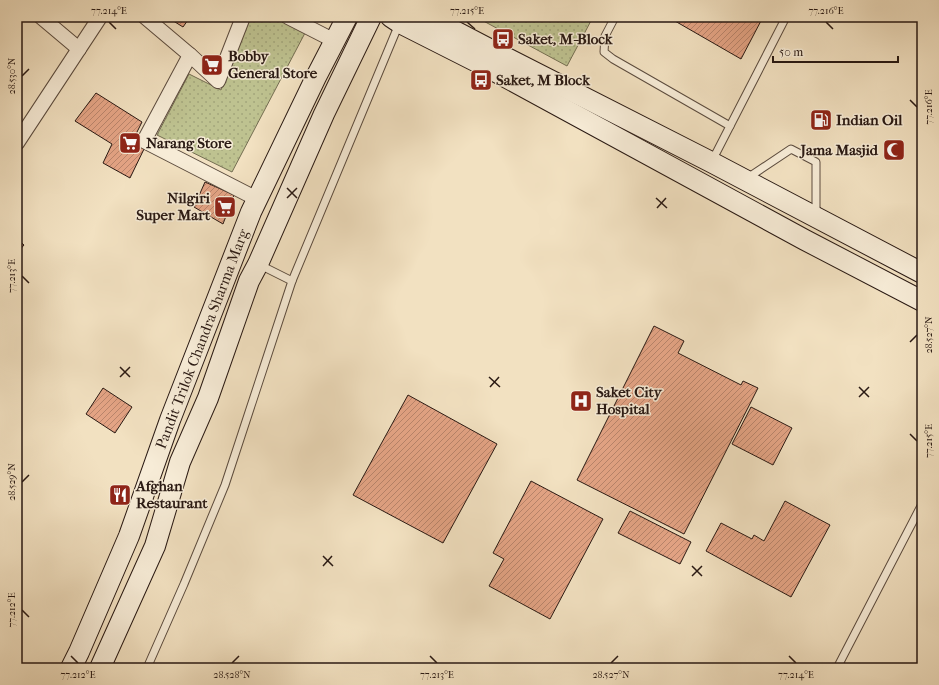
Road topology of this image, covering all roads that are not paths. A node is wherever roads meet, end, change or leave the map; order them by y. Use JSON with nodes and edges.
{"nodes":[{"id":1,"x":41,"y":17,"type":"edge"},
{"id":2,"x":100,"y":17,"type":"edge"},
{"id":3,"x":144,"y":17,"type":"edge"},
{"id":4,"x":243,"y":17,"type":"edge"},
{"id":5,"x":288,"y":17,"type":"edge"},
{"id":6,"x":347,"y":17,"type":"edge"},
{"id":7,"x":371,"y":17,"type":"edge"},
{"id":8,"x":428,"y":17,"type":"edge"},
{"id":9,"x":616,"y":17,"type":"edge"},
{"id":10,"x":786,"y":17,"type":"edge"},
{"id":11,"x":396,"y":20,"type":"edge"},
{"id":12,"x":335,"y":41,"type":"junction"},
{"id":13,"x":79,"y":49,"type":"junction"},
{"id":14,"x":190,"y":55,"type":"junction"},
{"id":15,"x":492,"y":60,"type":"junction"},
{"id":16,"x":730,"y":126,"type":"junction"},
{"id":17,"x":17,"y":143,"type":"edge"},
{"id":18,"x":711,"y":162,"type":"junction"},
{"id":19,"x":744,"y":180,"type":"junction"},
{"id":20,"x":257,"y":199,"type":"junction"},
{"id":21,"x":816,"y":217,"type":"junction"},
{"id":22,"x":258,"y":264,"type":"junction"},
{"id":23,"x":922,"y":273,"type":"edge"},
{"id":24,"x":292,"y":281,"type":"junction"},
{"id":25,"x":922,"y":301,"type":"edge"},
{"id":26,"x":922,"y":504,"type":"edge"},
{"id":27,"x":104,"y":666,"type":"edge"},
{"id":28,"x":71,"y":668,"type":"edge"},
{"id":29,"x":147,"y":668,"type":"edge"},
{"id":30,"x":837,"y":668,"type":"edge"}],
"edges":[{"from":1,"to":13,"type":"street"},
{"from":2,"to":13,"type":"street"},
{"from":3,"to":14,"type":"street"},
{"from":4,"to":14,"type":"street"},
{"from":5,"to":12,"type":"street"},
{"from":6,"to":12,"type":"main road","name":"Pandit Trilok Chandra Sharma Marg"},
{"from":7,"to":22,"type":"main road","name":"Pandit Trilok Chandra Sharma Marg"},
{"from":8,"to":15,"type":"main road"},
{"from":9,"to":16,"type":"lane"},
{"from":10,"to":16,"type":"lane"},
{"from":11,"to":15,"type":"main road"},
{"from":11,"to":24,"type":"lane"},
{"from":12,"to":20,"type":"main road","name":"Pandit Trilok Chandra Sharma Marg"},
{"from":13,"to":17,"type":"street"},
{"from":14,"to":20,"type":"street"},
{"from":15,"to":18,"type":"main road"},
{"from":15,"to":25,"type":"main road"},
{"from":16,"to":18,"type":"lane"},
{"from":18,"to":19,"type":"main road"},
{"from":19,"to":21,"type":"main road"},
{"from":19,"to":21,"type":"lane"},
{"from":20,"to":28,"type":"main road","name":"Pandit Trilok Chandra Sharma Marg"},
{"from":21,"to":23,"type":"main road"},
{"from":22,"to":24,"type":"lane"},
{"from":22,"to":27,"type":"main road","name":"Pandit Trilok Chandra Sharma Marg"},
{"from":24,"to":29,"type":"lane"},
{"from":26,"to":30,"type":"lane"}]}
